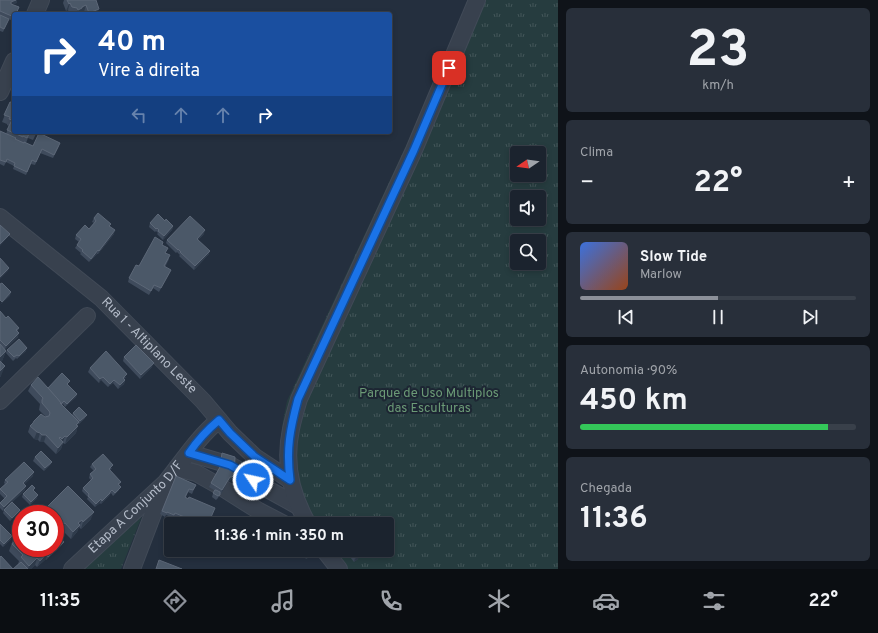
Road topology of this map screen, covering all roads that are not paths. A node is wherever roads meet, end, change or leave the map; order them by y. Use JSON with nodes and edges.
{"nodes":[{"id":1,"x":41,"y":0,"type":"edge"},
{"id":2,"x":477,"y":0,"type":"edge"},
{"id":3,"x":36,"y":12,"type":"edge"},
{"id":4,"x":12,"y":65,"type":"edge"},
{"id":5,"x":0,"y":92,"type":"edge"},
{"id":6,"x":0,"y":217,"type":"edge"},
{"id":7,"x":87,"y":316,"type":"dead end"},
{"id":8,"x":0,"y":401,"type":"edge"},
{"id":9,"x":219,"y":420,"type":"junction"},
{"id":10,"x":193,"y":447,"type":"junction"},
{"id":11,"x":177,"y":468,"type":"junction"},
{"id":12,"x":290,"y":480,"type":"junction"},
{"id":13,"x":166,"y":482,"type":"junction"},
{"id":14,"x":260,"y":485,"type":"junction"},
{"id":15,"x":248,"y":504,"type":"junction"},
{"id":16,"x":302,"y":514,"type":"edge"},
{"id":17,"x":272,"y":517,"type":"edge"},
{"id":18,"x":330,"y":557,"type":"edge"},
{"id":19,"x":72,"y":569,"type":"edge"},
{"id":20,"x":132,"y":569,"type":"edge"},
{"id":21,"x":339,"y":569,"type":"edge"}],
"edges":[{"from":1,"to":3,"type":"street"},
{"from":2,"to":12,"type":"street"},
{"from":4,"to":5,"type":"street"},
{"from":6,"to":9,"type":"street","name":"Rua 1 - Altiplano Leste"},
{"from":7,"to":8,"type":"street"},
{"from":9,"to":10,"type":"street","name":"Etapa A Conjunto D/F"},
{"from":9,"to":12,"type":"street","name":"Rua 1 - Altiplano Leste"},
{"from":10,"to":11,"type":"street","name":"Etapa A Conjunto D/F"},
{"from":10,"to":14,"type":"street"},
{"from":11,"to":13,"type":"street","name":"Etapa A Conjunto D/F"},
{"from":11,"to":15,"type":"street"},
{"from":12,"to":16,"type":"street"},
{"from":13,"to":19,"type":"street","name":"Etapa A Conjunto D/F"},
{"from":13,"to":20,"type":"street"},
{"from":14,"to":15,"type":"street"},
{"from":14,"to":16,"type":"street"},
{"from":15,"to":17,"type":"street"},
{"from":18,"to":21,"type":"street"}]}
